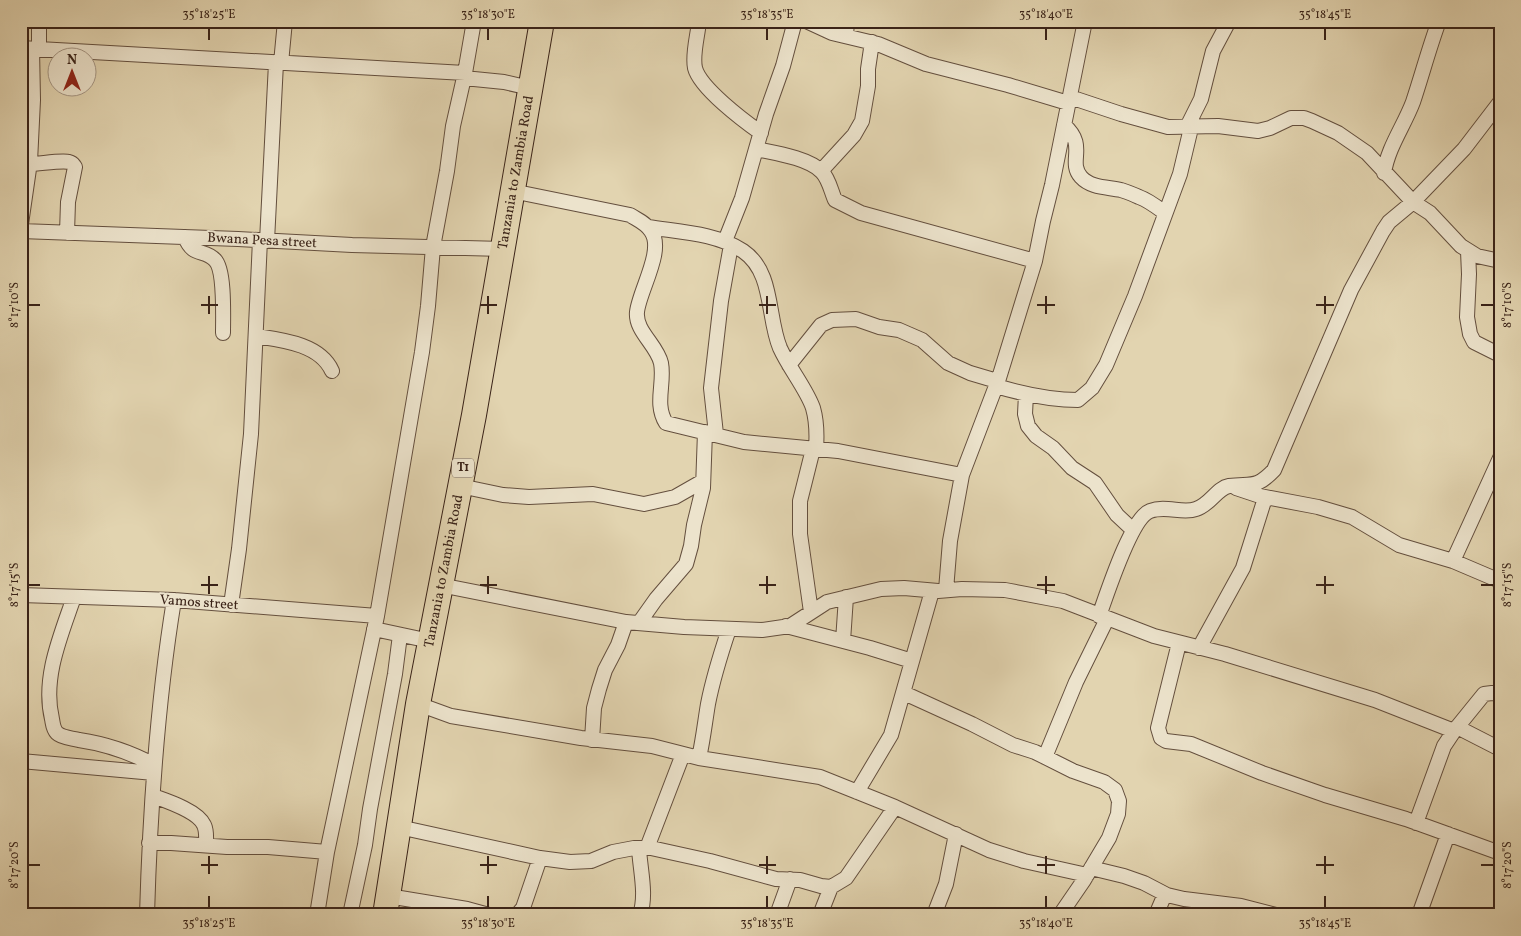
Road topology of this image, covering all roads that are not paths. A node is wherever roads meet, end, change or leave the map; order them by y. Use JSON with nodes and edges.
{"nodes":[{"id":1,"x":39,"y":21,"type":"edge"},
{"id":2,"x":285,"y":21,"type":"edge"},
{"id":3,"x":474,"y":21,"type":"edge"},
{"id":4,"x":542,"y":21,"type":"edge"},
{"id":5,"x":699,"y":21,"type":"edge"},
{"id":6,"x":795,"y":21,"type":"edge"},
{"id":7,"x":806,"y":21,"type":"edge"},
{"id":8,"x":847,"y":21,"type":"edge"},
{"id":9,"x":1085,"y":21,"type":"edge"},
{"id":10,"x":1229,"y":21,"type":"edge"},
{"id":11,"x":1439,"y":21,"type":"edge"},
{"id":12,"x":846,"y":36,"type":"junction"},
{"id":13,"x":872,"y":42,"type":"junction"},
{"id":14,"x":31,"y":49,"type":"edge"},
{"id":15,"x":278,"y":63,"type":"junction"},
{"id":16,"x":465,"y":75,"type":"junction"},
{"id":17,"x":530,"y":88,"type":"junction"},
{"id":18,"x":1069,"y":100,"type":"junction"},
{"id":19,"x":1500,"y":102,"type":"edge"},
{"id":20,"x":1064,"y":124,"type":"junction"},
{"id":21,"x":1189,"y":128,"type":"junction"},
{"id":22,"x":761,"y":133,"type":"junction"},
{"id":23,"x":756,"y":149,"type":"junction"},
{"id":24,"x":30,"y":164,"type":"junction"},
{"id":25,"x":822,"y":171,"type":"junction"},
{"id":26,"x":1384,"y":172,"type":"junction"},
{"id":27,"x":512,"y":192,"type":"junction"},
{"id":28,"x":1412,"y":202,"type":"junction"},
{"id":29,"x":1165,"y":213,"type":"junction"},
{"id":30,"x":21,"y":224,"type":"edge"},
{"id":31,"x":648,"y":227,"type":"junction"},
{"id":32,"x":21,"y":231,"type":"edge"},
{"id":33,"x":67,"y":233,"type":"junction"},
{"id":34,"x":185,"y":237,"type":"junction"},
{"id":35,"x":264,"y":240,"type":"junction"},
{"id":36,"x":728,"y":243,"type":"junction"},
{"id":37,"x":433,"y":247,"type":"junction"},
{"id":38,"x":502,"y":249,"type":"junction"},
{"id":39,"x":1468,"y":251,"type":"junction"},
{"id":40,"x":1035,"y":261,"type":"junction"},
{"id":41,"x":1500,"y":261,"type":"edge"},
{"id":42,"x":223,"y":334,"type":"dead end"},
{"id":43,"x":256,"y":336,"type":"junction"},
{"id":44,"x":1500,"y":355,"type":"edge"},
{"id":45,"x":788,"y":365,"type":"junction"},
{"id":46,"x":332,"y":370,"type":"dead end"},
{"id":47,"x":996,"y":384,"type":"junction"},
{"id":48,"x":1026,"y":394,"type":"junction"},
{"id":49,"x":711,"y":433,"type":"junction"},
{"id":50,"x":814,"y":449,"type":"junction"},
{"id":51,"x":1500,"y":458,"type":"edge"},
{"id":52,"x":962,"y":475,"type":"junction"},
{"id":53,"x":703,"y":481,"type":"junction"},
{"id":54,"x":460,"y":486,"type":"junction"},
{"id":55,"x":1233,"y":486,"type":"junction"},
{"id":56,"x":1265,"y":498,"type":"junction"},
{"id":57,"x":1133,"y":530,"type":"junction"},
{"id":58,"x":1453,"y":561,"type":"junction"},
{"id":59,"x":1500,"y":581,"type":"edge"},
{"id":60,"x":440,"y":585,"type":"junction"},
{"id":61,"x":939,"y":591,"type":"junction"},
{"id":62,"x":21,"y":595,"type":"edge"},
{"id":63,"x":74,"y":597,"type":"junction"},
{"id":64,"x":846,"y":597,"type":"junction"},
{"id":65,"x":174,"y":600,"type":"junction"},
{"id":66,"x":231,"y":605,"type":"junction"},
{"id":67,"x":811,"y":612,"type":"junction"},
{"id":68,"x":1103,"y":617,"type":"junction"},
{"id":69,"x":375,"y":622,"type":"junction"},
{"id":70,"x":632,"y":623,"type":"junction"},
{"id":71,"x":786,"y":626,"type":"junction"},
{"id":72,"x":729,"y":629,"type":"junction"},
{"id":73,"x":400,"y":635,"type":"junction"},
{"id":74,"x":430,"y":641,"type":"junction"},
{"id":75,"x":843,"y":641,"type":"junction"},
{"id":76,"x":1179,"y":643,"type":"junction"},
{"id":77,"x":1199,"y":648,"type":"junction"},
{"id":78,"x":912,"y":661,"type":"junction"},
{"id":79,"x":904,"y":693,"type":"junction"},
{"id":80,"x":1500,"y":694,"type":"edge"},
{"id":81,"x":418,"y":704,"type":"junction"},
{"id":82,"x":1455,"y":729,"type":"junction"},
{"id":83,"x":592,"y":740,"type":"junction"},
{"id":84,"x":1500,"y":749,"type":"edge"},
{"id":85,"x":683,"y":754,"type":"junction"},
{"id":86,"x":1045,"y":757,"type":"junction"},
{"id":87,"x":699,"y":758,"type":"junction"},
{"id":88,"x":21,"y":761,"type":"edge"},
{"id":89,"x":154,"y":769,"type":"junction"},
{"id":90,"x":857,"y":792,"type":"junction"},
{"id":91,"x":154,"y":796,"type":"junction"},
{"id":92,"x":895,"y":807,"type":"junction"},
{"id":93,"x":1416,"y":823,"type":"junction"},
{"id":94,"x":399,"y":827,"type":"junction"},
{"id":95,"x":956,"y":834,"type":"junction"},
{"id":96,"x":1448,"y":834,"type":"junction"},
{"id":97,"x":149,"y":843,"type":"junction"},
{"id":98,"x":206,"y":845,"type":"junction"},
{"id":99,"x":643,"y":848,"type":"junction"},
{"id":100,"x":327,"y":852,"type":"junction"},
{"id":101,"x":1500,"y":853,"type":"edge"},
{"id":102,"x":540,"y":858,"type":"junction"},
{"id":103,"x":1089,"y":871,"type":"junction"},
{"id":104,"x":790,"y":880,"type":"junction"},
{"id":105,"x":832,"y":887,"type":"junction"},
{"id":106,"x":1165,"y":894,"type":"junction"},
{"id":107,"x":386,"y":906,"type":"edge"},
{"id":108,"x":417,"y":908,"type":"edge"},
{"id":109,"x":938,"y":913,"type":"edge"},
{"id":110,"x":147,"y":915,"type":"edge"},
{"id":111,"x":317,"y":915,"type":"edge"},
{"id":112,"x":350,"y":915,"type":"edge"},
{"id":113,"x":489,"y":915,"type":"edge"},
{"id":114,"x":517,"y":915,"type":"edge"},
{"id":115,"x":640,"y":915,"type":"edge"},
{"id":116,"x":777,"y":915,"type":"edge"},
{"id":117,"x":820,"y":915,"type":"edge"},
{"id":118,"x":1060,"y":915,"type":"edge"},
{"id":119,"x":1156,"y":915,"type":"edge"},
{"id":120,"x":1276,"y":915,"type":"edge"},
{"id":121,"x":1419,"y":915,"type":"edge"}],
"edges":[{"from":1,"to":14,"type":"street"},
{"from":2,"to":15,"type":"street"},
{"from":3,"to":16,"type":"street"},
{"from":4,"to":17,"type":"highway","name":"Tanzania to Zambia Road","number":"T1"},
{"from":5,"to":22,"type":"street"},
{"from":6,"to":22,"type":"street"},
{"from":7,"to":12,"type":"street"},
{"from":8,"to":12,"type":"street"},
{"from":9,"to":18,"type":"street"},
{"from":10,"to":21,"type":"street"},
{"from":11,"to":26,"type":"street"},
{"from":12,"to":13,"type":"street"},
{"from":13,"to":18,"type":"street"},
{"from":13,"to":25,"type":"street"},
{"from":14,"to":15,"type":"street"},
{"from":14,"to":24,"type":"street"},
{"from":15,"to":16,"type":"street"},
{"from":15,"to":35,"type":"street"},
{"from":16,"to":17,"type":"street"},
{"from":16,"to":37,"type":"street"},
{"from":17,"to":27,"type":"highway","name":"Tanzania to Zambia Road","number":"T1"},
{"from":18,"to":20,"type":"street"},
{"from":18,"to":21,"type":"street"},
{"from":19,"to":28,"type":"street"},
{"from":20,"to":29,"type":"street"},
{"from":20,"to":40,"type":"street"},
{"from":21,"to":26,"type":"street"},
{"from":21,"to":29,"type":"street"},
{"from":22,"to":23,"type":"street"},
{"from":23,"to":25,"type":"street"},
{"from":23,"to":36,"type":"street"},
{"from":24,"to":30,"type":"street"},
{"from":24,"to":33,"type":"street"},
{"from":25,"to":40,"type":"street"},
{"from":26,"to":28,"type":"street"},
{"from":27,"to":31,"type":"street"},
{"from":27,"to":38,"type":"highway","name":"Tanzania to Zambia Road","number":"T1"},
{"from":28,"to":39,"type":"street"},
{"from":28,"to":55,"type":"street"},
{"from":29,"to":48,"type":"street"},
{"from":31,"to":36,"type":"street"},
{"from":31,"to":49,"type":"street"},
{"from":32,"to":33,"type":"street","name":"Bwana Pesa street"},
{"from":33,"to":34,"type":"street","name":"Bwana Pesa street"},
{"from":34,"to":35,"type":"street","name":"Bwana Pesa street"},
{"from":34,"to":42,"type":"street"},
{"from":35,"to":37,"type":"street","name":"Bwana Pesa street"},
{"from":35,"to":43,"type":"street"},
{"from":36,"to":45,"type":"street"},
{"from":36,"to":49,"type":"street"},
{"from":37,"to":38,"type":"street","name":"Bwana Pesa street"},
{"from":37,"to":69,"type":"street"},
{"from":38,"to":54,"type":"highway","name":"Tanzania to Zambia Road","number":"T1"},
{"from":39,"to":41,"type":"street"},
{"from":39,"to":44,"type":"street"},
{"from":40,"to":47,"type":"street"},
{"from":43,"to":46,"type":"street"},
{"from":43,"to":66,"type":"street"},
{"from":45,"to":47,"type":"street"},
{"from":45,"to":50,"type":"street"},
{"from":47,"to":48,"type":"street"},
{"from":47,"to":52,"type":"street"},
{"from":48,"to":57,"type":"street"},
{"from":49,"to":50,"type":"street"},
{"from":49,"to":53,"type":"street"},
{"from":50,"to":52,"type":"street"},
{"from":50,"to":67,"type":"street"},
{"from":51,"to":58,"type":"street"},
{"from":52,"to":61,"type":"street"},
{"from":53,"to":54,"type":"street"},
{"from":53,"to":70,"type":"street"},
{"from":54,"to":60,"type":"highway","name":"Tanzania to Zambia Road","number":"T1"},
{"from":55,"to":56,"type":"street"},
{"from":55,"to":57,"type":"street"},
{"from":56,"to":58,"type":"street"},
{"from":56,"to":77,"type":"street"},
{"from":57,"to":68,"type":"street"},
{"from":58,"to":59,"type":"street"},
{"from":60,"to":70,"type":"street"},
{"from":60,"to":74,"type":"highway","name":"Tanzania to Zambia Road","number":"T1"},
{"from":61,"to":64,"type":"street"},
{"from":61,"to":68,"type":"street"},
{"from":61,"to":78,"type":"street"},
{"from":62,"to":63,"type":"street","name":"Vamos street"},
{"from":63,"to":65,"type":"street","name":"Vamos street"},
{"from":63,"to":89,"type":"street"},
{"from":64,"to":67,"type":"street"},
{"from":64,"to":75,"type":"street"},
{"from":65,"to":66,"type":"street","name":"Vamos street"},
{"from":65,"to":89,"type":"street"},
{"from":66,"to":69,"type":"street","name":"Vamos street"},
{"from":67,"to":71,"type":"street"},
{"from":68,"to":76,"type":"street"},
{"from":68,"to":86,"type":"street"},
{"from":69,"to":73,"type":"street","name":"Vamos street"},
{"from":69,"to":100,"type":"street"},
{"from":70,"to":72,"type":"street"},
{"from":70,"to":83,"type":"street"},
{"from":71,"to":72,"type":"street"},
{"from":71,"to":75,"type":"street"},
{"from":72,"to":87,"type":"street"},
{"from":73,"to":74,"type":"street","name":"Vamos street"},
{"from":73,"to":112,"type":"street"},
{"from":74,"to":81,"type":"highway","name":"Tanzania to Zambia Road","number":"T1"},
{"from":75,"to":78,"type":"street"},
{"from":76,"to":77,"type":"street"},
{"from":76,"to":93,"type":"street"},
{"from":77,"to":82,"type":"street"},
{"from":78,"to":79,"type":"street"},
{"from":79,"to":86,"type":"street"},
{"from":79,"to":90,"type":"street"},
{"from":80,"to":82,"type":"street"},
{"from":81,"to":83,"type":"street"},
{"from":81,"to":94,"type":"highway","name":"Tanzania to Zambia Road","number":"T1"},
{"from":82,"to":84,"type":"street"},
{"from":82,"to":93,"type":"street"},
{"from":83,"to":85,"type":"street"},
{"from":85,"to":87,"type":"street"},
{"from":85,"to":99,"type":"street"},
{"from":86,"to":103,"type":"street"},
{"from":87,"to":90,"type":"street"},
{"from":88,"to":89,"type":"street"},
{"from":89,"to":91,"type":"street"},
{"from":90,"to":92,"type":"street"},
{"from":91,"to":97,"type":"street"},
{"from":91,"to":98,"type":"street"},
{"from":92,"to":95,"type":"street"},
{"from":92,"to":105,"type":"street"},
{"from":93,"to":96,"type":"street"},
{"from":94,"to":102,"type":"street"},
{"from":94,"to":107,"type":"highway","name":"Tanzania to Zambia Road","number":"T1"},
{"from":95,"to":103,"type":"street"},
{"from":95,"to":109,"type":"street"},
{"from":96,"to":101,"type":"street"},
{"from":96,"to":121,"type":"street"},
{"from":97,"to":98,"type":"street"},
{"from":97,"to":110,"type":"street"},
{"from":98,"to":100,"type":"street"},
{"from":99,"to":102,"type":"street"},
{"from":99,"to":104,"type":"street"},
{"from":99,"to":115,"type":"street"},
{"from":100,"to":111,"type":"street"},
{"from":102,"to":114,"type":"street"},
{"from":103,"to":106,"type":"street"},
{"from":103,"to":118,"type":"street"},
{"from":104,"to":105,"type":"street"},
{"from":104,"to":116,"type":"street"},
{"from":105,"to":117,"type":"street"},
{"from":106,"to":119,"type":"street"},
{"from":106,"to":120,"type":"street"},
{"from":107,"to":108,"type":"street"},
{"from":108,"to":113,"type":"street"}]}
